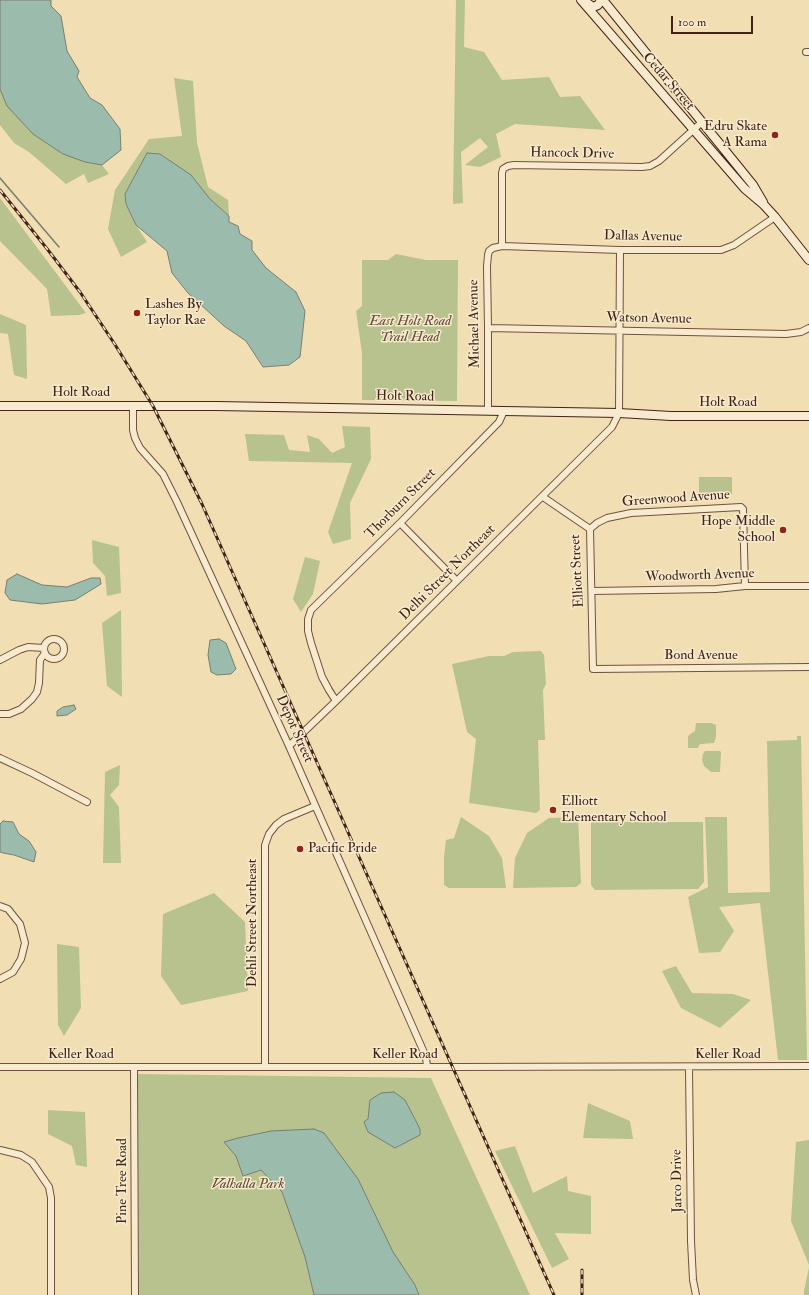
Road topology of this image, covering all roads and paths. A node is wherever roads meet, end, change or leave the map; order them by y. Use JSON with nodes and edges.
{"nodes":[{"id":1,"x":582,"y":0,"type":"edge"},
{"id":2,"x":602,"y":0,"type":"edge"},
{"id":3,"x":640,"y":69,"type":"junction"},
{"id":4,"x":667,"y":79,"type":"junction"},
{"id":5,"x":702,"y":122,"type":"junction"},
{"id":6,"x":693,"y":130,"type":"junction"},
{"id":7,"x":764,"y":205,"type":"junction"},
{"id":8,"x":775,"y":218,"type":"junction"},
{"id":9,"x":502,"y":246,"type":"junction"},
{"id":10,"x":620,"y":250,"type":"junction"},
{"id":11,"x":809,"y":260,"type":"edge"},
{"id":12,"x":488,"y":328,"type":"junction"},
{"id":13,"x":809,"y":328,"type":"edge"},
{"id":14,"x":620,"y":331,"type":"junction"},
{"id":15,"x":0,"y":406,"type":"edge"},
{"id":16,"x":133,"y":406,"type":"junction"},
{"id":17,"x":488,"y":411,"type":"junction"},
{"id":18,"x":504,"y":411,"type":"junction"},
{"id":19,"x":619,"y":413,"type":"junction"},
{"id":20,"x":809,"y":416,"type":"edge"},
{"id":21,"x":543,"y":496,"type":"junction"},
{"id":22,"x":400,"y":523,"type":"junction"},
{"id":23,"x":590,"y":529,"type":"junction"},
{"id":24,"x":457,"y":581,"type":"junction"},
{"id":25,"x":745,"y":586,"type":"junction"},
{"id":26,"x":809,"y":586,"type":"edge"},
{"id":27,"x":592,"y":591,"type":"junction"},
{"id":28,"x":0,"y":660,"type":"edge"},
{"id":29,"x":809,"y":667,"type":"edge"},
{"id":30,"x":593,"y":669,"type":"joint"},
{"id":31,"x":336,"y":701,"type":"junction"},
{"id":32,"x":0,"y":714,"type":"edge"},
{"id":33,"x":289,"y":746,"type":"junction"},
{"id":34,"x":0,"y":758,"type":"edge"},
{"id":35,"x":87,"y":802,"type":"dead end"},
{"id":36,"x":315,"y":806,"type":"junction"},
{"id":37,"x":0,"y":906,"type":"edge"},
{"id":38,"x":0,"y":979,"type":"edge"},
{"id":39,"x":0,"y":1066,"type":"edge"},
{"id":40,"x":265,"y":1066,"type":"junction"},
{"id":41,"x":809,"y":1066,"type":"edge"},
{"id":42,"x":134,"y":1067,"type":"junction"},
{"id":43,"x":427,"y":1067,"type":"junction"},
{"id":44,"x":689,"y":1067,"type":"junction"},
{"id":45,"x":0,"y":1150,"type":"edge"},
{"id":46,"x":51,"y":1295,"type":"edge"},
{"id":47,"x":135,"y":1295,"type":"edge"},
{"id":48,"x":696,"y":1295,"type":"edge"}],
"edges":[{"from":1,"to":2,"type":"main road"},
{"from":1,"to":3,"type":"main road","name":"Cedar Street"},
{"from":2,"to":4,"type":"main road","name":"Cedar Street"},
{"from":3,"to":4,"type":"main road"},
{"from":3,"to":6,"type":"main road","name":"Cedar Street"},
{"from":4,"to":5,"type":"main road","name":"Cedar Street"},
{"from":5,"to":6,"type":"street","name":"Hancock Drive"},
{"from":5,"to":7,"type":"main road","name":"Cedar Street"},
{"from":6,"to":7,"type":"main road","name":"Cedar Street"},
{"from":6,"to":9,"type":"street","name":"Hancock Drive"},
{"from":7,"to":8,"type":"main road"},
{"from":8,"to":10,"type":"street","name":"Dallas Avenue"},
{"from":8,"to":11,"type":"main road"},
{"from":9,"to":10,"type":"street","name":"Dallas Avenue"},
{"from":9,"to":12,"type":"street","name":"Michael Avenue"},
{"from":10,"to":14,"type":"street"},
{"from":12,"to":14,"type":"street","name":"Watson Avenue"},
{"from":12,"to":17,"type":"street","name":"Michael Avenue"},
{"from":13,"to":14,"type":"street","name":"Watson Avenue"},
{"from":14,"to":19,"type":"street"},
{"from":15,"to":16,"type":"main road","name":"Holt Road"},
{"from":16,"to":17,"type":"main road","name":"Holt Road"},
{"from":16,"to":33,"type":"street","name":"Depot Street"},
{"from":17,"to":18,"type":"main road","name":"Holt Road"},
{"from":18,"to":19,"type":"main road","name":"Holt Road"},
{"from":18,"to":22,"type":"street","name":"Thorburn Street"},
{"from":19,"to":20,"type":"main road","name":"Holt Road"},
{"from":19,"to":21,"type":"street","name":"Delhi Street Northeast"},
{"from":21,"to":23,"type":"street","name":"Elliott Street"},
{"from":21,"to":24,"type":"street","name":"Delhi Street Northeast"},
{"from":22,"to":24,"type":"street"},
{"from":22,"to":31,"type":"street","name":"Thorburn Street"},
{"from":23,"to":25,"type":"street","name":"Greenwood Avenue"},
{"from":23,"to":27,"type":"street","name":"Elliott Street"},
{"from":24,"to":31,"type":"street","name":"Delhi Street Northeast"},
{"from":25,"to":26,"type":"street","name":"Woodworth Avenue"},
{"from":25,"to":27,"type":"street","name":"Woodworth Avenue"},
{"from":27,"to":30,"type":"street","name":"Elliott Street"},
{"from":28,"to":32,"type":"street"},
{"from":29,"to":30,"type":"street","name":"Bond Avenue"},
{"from":31,"to":33,"type":"street","name":"Delhi Street Northeast"},
{"from":33,"to":36,"type":"street","name":"Depot Street"},
{"from":34,"to":35,"type":"street"},
{"from":36,"to":40,"type":"street","name":"Dehli Street Northeast"},
{"from":36,"to":43,"type":"street","name":"Depot Street"},
{"from":37,"to":38,"type":"street"},
{"from":39,"to":42,"type":"street","name":"Keller Road"},
{"from":40,"to":42,"type":"street","name":"Keller Road"},
{"from":40,"to":43,"type":"street","name":"Keller Road"},
{"from":41,"to":44,"type":"street","name":"Keller Road"},
{"from":42,"to":47,"type":"street","name":"Pine Tree Road"},
{"from":43,"to":44,"type":"street","name":"Keller Road"},
{"from":44,"to":48,"type":"street","name":"Jarco Drive"},
{"from":45,"to":46,"type":"street"}]}
